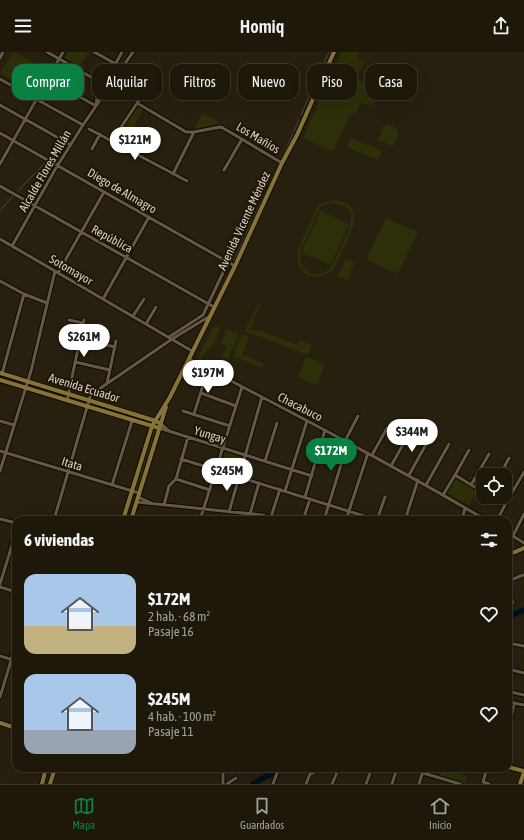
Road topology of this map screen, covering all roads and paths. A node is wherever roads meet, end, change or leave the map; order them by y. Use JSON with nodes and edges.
{"nodes":[{"id":1,"x":47,"y":52,"type":"edge"},
{"id":2,"x":63,"y":52,"type":"edge"},
{"id":3,"x":94,"y":52,"type":"edge"},
{"id":4,"x":122,"y":52,"type":"edge"},
{"id":5,"x":133,"y":52,"type":"edge"},
{"id":6,"x":334,"y":52,"type":"edge"},
{"id":7,"x":2,"y":53,"type":"edge"},
{"id":8,"x":0,"y":58,"type":"edge"},
{"id":9,"x":59,"y":59,"type":"junction"},
{"id":10,"x":56,"y":64,"type":"edge"},
{"id":11,"x":116,"y":64,"type":"joint"},
{"id":12,"x":0,"y":78,"type":"edge"},
{"id":13,"x":92,"y":78,"type":"edge"},
{"id":14,"x":12,"y":85,"type":"edge"},
{"id":15,"x":84,"y":99,"type":"edge"},
{"id":16,"x":35,"y":100,"type":"edge"},
{"id":17,"x":38,"y":100,"type":"edge"},
{"id":18,"x":96,"y":100,"type":"edge"},
{"id":19,"x":139,"y":100,"type":"edge"},
{"id":20,"x":137,"y":103,"type":"junction"},
{"id":21,"x":0,"y":105,"type":"edge"},
{"id":22,"x":96,"y":106,"type":"junction"},
{"id":23,"x":25,"y":119,"type":"junction"},
{"id":24,"x":82,"y":125,"type":"junction"},
{"id":25,"x":89,"y":129,"type":"dead end"},
{"id":26,"x":0,"y":132,"type":"edge"},
{"id":27,"x":194,"y":132,"type":"junction"},
{"id":28,"x":100,"y":134,"type":"junction"},
{"id":29,"x":242,"y":139,"type":"junction"},
{"id":30,"x":13,"y":140,"type":"junction"},
{"id":31,"x":112,"y":141,"type":"junction"},
{"id":32,"x":71,"y":145,"type":"junction"},
{"id":33,"x":92,"y":149,"type":"dead end"},
{"id":34,"x":282,"y":163,"type":"junction"},
{"id":35,"x":0,"y":164,"type":"edge"},
{"id":36,"x":58,"y":166,"type":"junction"},
{"id":37,"x":224,"y":170,"type":"dead end"},
{"id":38,"x":174,"y":174,"type":"junction"},
{"id":39,"x":187,"y":181,"type":"dead end"},
{"id":40,"x":0,"y":186,"type":"edge"},
{"id":41,"x":104,"y":192,"type":"junction"},
{"id":42,"x":35,"y":206,"type":"junction"},
{"id":43,"x":149,"y":217,"type":"junction"},
{"id":44,"x":81,"y":232,"type":"junction"},
{"id":45,"x":0,"y":239,"type":"edge"},
{"id":46,"x":12,"y":246,"type":"junction"},
{"id":47,"x":127,"y":258,"type":"junction"},
{"id":48,"x":228,"y":262,"type":"junction"},
{"id":49,"x":235,"y":266,"type":"junction"},
{"id":50,"x":57,"y":272,"type":"junction"},
{"id":51,"x":0,"y":281,"type":"edge"},
{"id":52,"x":24,"y":294,"type":"junction"},
{"id":53,"x":103,"y":299,"type":"junction"},
{"id":54,"x":144,"y":299,"type":"dead end"},
{"id":55,"x":47,"y":303,"type":"junction"},
{"id":56,"x":208,"y":304,"type":"junction"},
{"id":57,"x":156,"y":306,"type":"dead end"},
{"id":58,"x":214,"y":307,"type":"junction"},
{"id":59,"x":134,"y":316,"type":"junction"},
{"id":60,"x":210,"y":316,"type":"junction"},
{"id":61,"x":69,"y":320,"type":"dead end"},
{"id":62,"x":146,"y":324,"type":"junction"},
{"id":63,"x":168,"y":337,"type":"junction"},
{"id":64,"x":80,"y":338,"type":"junction"},
{"id":65,"x":172,"y":339,"type":"junction"},
{"id":66,"x":116,"y":341,"type":"dead end"},
{"id":67,"x":63,"y":342,"type":"dead end"},
{"id":68,"x":79,"y":346,"type":"junction"},
{"id":69,"x":115,"y":347,"type":"junction"},
{"id":70,"x":192,"y":351,"type":"junction"},
{"id":71,"x":189,"y":359,"type":"junction"},
{"id":72,"x":75,"y":362,"type":"junction"},
{"id":73,"x":208,"y":369,"type":"junction"},
{"id":74,"x":110,"y":370,"type":"junction"},
{"id":75,"x":1,"y":373,"type":"edge"},
{"id":76,"x":0,"y":380,"type":"edge"},
{"id":77,"x":27,"y":381,"type":"junction"},
{"id":78,"x":107,"y":383,"type":"junction"},
{"id":79,"x":242,"y":387,"type":"junction"},
{"id":80,"x":25,"y":388,"type":"junction"},
{"id":81,"x":201,"y":393,"type":"junction"},
{"id":82,"x":69,"y":394,"type":"junction"},
{"id":83,"x":170,"y":397,"type":"junction"},
{"id":84,"x":262,"y":397,"type":"junction"},
{"id":85,"x":67,"y":400,"type":"junction"},
{"id":86,"x":89,"y":400,"type":"junction"},
{"id":87,"x":236,"y":406,"type":"junction"},
{"id":88,"x":87,"y":407,"type":"junction"},
{"id":89,"x":183,"y":411,"type":"dead end"},
{"id":90,"x":194,"y":414,"type":"junction"},
{"id":91,"x":358,"y":416,"type":"dead end"},
{"id":92,"x":132,"y":420,"type":"junction"},
{"id":93,"x":0,"y":421,"type":"edge"},
{"id":94,"x":156,"y":421,"type":"junction"},
{"id":95,"x":307,"y":421,"type":"junction"},
{"id":96,"x":277,"y":423,"type":"dead end"},
{"id":97,"x":14,"y":425,"type":"junction"},
{"id":98,"x":152,"y":426,"type":"junction"},
{"id":99,"x":160,"y":426,"type":"junction"},
{"id":100,"x":230,"y":426,"type":"junction"},
{"id":101,"x":387,"y":428,"type":"dead end"},
{"id":102,"x":326,"y":430,"type":"junction"},
{"id":103,"x":410,"y":432,"type":"dead end"},
{"id":104,"x":188,"y":437,"type":"junction"},
{"id":105,"x":429,"y":439,"type":"dead end"},
{"id":106,"x":347,"y":442,"type":"junction"},
{"id":107,"x":449,"y":444,"type":"dead end"},
{"id":108,"x":223,"y":448,"type":"junction"},
{"id":109,"x":469,"y":450,"type":"dead end"},
{"id":110,"x":0,"y":451,"type":"edge"},
{"id":111,"x":6,"y":453,"type":"junction"},
{"id":112,"x":368,"y":453,"type":"junction"},
{"id":113,"x":488,"y":454,"type":"dead end"},
{"id":114,"x":246,"y":455,"type":"junction"},
{"id":115,"x":372,"y":455,"type":"junction"},
{"id":116,"x":509,"y":458,"type":"dead end"},
{"id":117,"x":181,"y":459,"type":"junction"},
{"id":118,"x":265,"y":461,"type":"junction"},
{"id":119,"x":392,"y":466,"type":"junction"},
{"id":120,"x":504,"y":468,"type":"edge"},
{"id":121,"x":216,"y":470,"type":"junction"},
{"id":122,"x":292,"y":470,"type":"junction"},
{"id":123,"x":0,"y":471,"type":"edge"},
{"id":124,"x":68,"y":472,"type":"junction"},
{"id":125,"x":524,"y":472,"type":"edge"},
{"id":126,"x":409,"y":475,"type":"junction"},
{"id":127,"x":455,"y":475,"type":"junction"},
{"id":128,"x":312,"y":476,"type":"junction"},
{"id":129,"x":239,"y":477,"type":"junction"},
{"id":130,"x":176,"y":479,"type":"junction"},
{"id":131,"x":418,"y":480,"type":"junction"},
{"id":132,"x":259,"y":483,"type":"junction"},
{"id":133,"x":112,"y":485,"type":"junction"},
{"id":134,"x":426,"y":485,"type":"junction"},
{"id":135,"x":471,"y":485,"type":"junction"},
{"id":136,"x":476,"y":488,"type":"edge"},
{"id":137,"x":280,"y":489,"type":"junction"},
{"id":138,"x":210,"y":490,"type":"junction"},
{"id":139,"x":132,"y":491,"type":"junction"},
{"id":140,"x":285,"y":491,"type":"junction"},
{"id":141,"x":139,"y":495,"type":"junction"},
{"id":142,"x":444,"y":495,"type":"junction"},
{"id":143,"x":305,"y":497,"type":"junction"},
{"id":144,"x":385,"y":497,"type":"dead end"},
{"id":145,"x":310,"y":499,"type":"junction"},
{"id":146,"x":137,"y":502,"type":"junction"},
{"id":147,"x":152,"y":504,"type":"junction"},
{"id":148,"x":328,"y":504,"type":"junction"},
{"id":149,"x":164,"y":505,"type":"junction"},
{"id":150,"x":505,"y":505,"type":"joint"},
{"id":151,"x":465,"y":508,"type":"junction"},
{"id":152,"x":204,"y":509,"type":"junction"},
{"id":153,"x":349,"y":510,"type":"junction"},
{"id":154,"x":229,"y":512,"type":"junction"},
{"id":155,"x":250,"y":514,"type":"junction"},
{"id":156,"x":524,"y":514,"type":"edge"},
{"id":157,"x":55,"y":516,"type":"edge"},
{"id":158,"x":124,"y":516,"type":"edge"},
{"id":159,"x":132,"y":516,"type":"edge"},
{"id":160,"x":201,"y":516,"type":"edge"},
{"id":161,"x":258,"y":516,"type":"edge"},
{"id":162,"x":271,"y":516,"type":"edge"},
{"id":163,"x":304,"y":516,"type":"edge"},
{"id":164,"x":325,"y":516,"type":"edge"},
{"id":165,"x":347,"y":516,"type":"edge"},
{"id":166,"x":366,"y":516,"type":"edge"},
{"id":167,"x":379,"y":516,"type":"edge"},
{"id":168,"x":406,"y":516,"type":"edge"},
{"id":169,"x":463,"y":516,"type":"edge"},
{"id":170,"x":479,"y":516,"type":"edge"},
{"id":171,"x":499,"y":516,"type":"edge"},
{"id":172,"x":0,"y":518,"type":"edge"},
{"id":173,"x":12,"y":522,"type":"edge"},
{"id":174,"x":513,"y":536,"type":"joint"},
{"id":175,"x":524,"y":542,"type":"edge"},
{"id":176,"x":12,"y":545,"type":"edge"},
{"id":177,"x":524,"y":548,"type":"edge"},
{"id":178,"x":512,"y":553,"type":"edge"},
{"id":179,"x":523,"y":575,"type":"dead end"},
{"id":180,"x":512,"y":579,"type":"edge"},
{"id":181,"x":0,"y":584,"type":"edge"},
{"id":182,"x":0,"y":587,"type":"edge"},
{"id":183,"x":12,"y":591,"type":"edge"},
{"id":184,"x":512,"y":644,"type":"edge"},
{"id":185,"x":524,"y":646,"type":"edge"},
{"id":186,"x":0,"y":656,"type":"edge"},
{"id":187,"x":12,"y":656,"type":"edge"},
{"id":188,"x":11,"y":659,"type":"junction"},
{"id":189,"x":512,"y":670,"type":"dead end"},
{"id":190,"x":524,"y":673,"type":"edge"},
{"id":191,"x":512,"y":692,"type":"edge"},
{"id":192,"x":524,"y":695,"type":"edge"},
{"id":193,"x":0,"y":697,"type":"edge"},
{"id":194,"x":514,"y":703,"type":"joint"},
{"id":195,"x":524,"y":706,"type":"edge"},
{"id":196,"x":512,"y":714,"type":"edge"},
{"id":197,"x":0,"y":723,"type":"edge"},
{"id":198,"x":12,"y":727,"type":"edge"},
{"id":199,"x":512,"y":768,"type":"edge"},
{"id":200,"x":524,"y":771,"type":"edge"},
{"id":201,"x":45,"y":772,"type":"edge"},
{"id":202,"x":54,"y":772,"type":"edge"},
{"id":203,"x":223,"y":772,"type":"edge"},
{"id":204,"x":277,"y":772,"type":"edge"},
{"id":205,"x":315,"y":772,"type":"edge"},
{"id":206,"x":338,"y":772,"type":"edge"},
{"id":207,"x":370,"y":772,"type":"edge"},
{"id":208,"x":396,"y":772,"type":"edge"},
{"id":209,"x":486,"y":772,"type":"edge"},
{"id":210,"x":423,"y":773,"type":"joint"},
{"id":211,"x":236,"y":778,"type":"dead end"},
{"id":212,"x":42,"y":783,"type":"edge"},
{"id":213,"x":50,"y":784,"type":"edge"},
{"id":214,"x":223,"y":784,"type":"edge"},
{"id":215,"x":227,"y":784,"type":"edge"},
{"id":216,"x":273,"y":784,"type":"edge"},
{"id":217,"x":306,"y":784,"type":"edge"},
{"id":218,"x":332,"y":784,"type":"edge"},
{"id":219,"x":366,"y":784,"type":"edge"},
{"id":220,"x":392,"y":784,"type":"edge"},
{"id":221,"x":420,"y":784,"type":"edge"},
{"id":222,"x":460,"y":784,"type":"edge"},
{"id":223,"x":489,"y":784,"type":"edge"},
{"id":224,"x":520,"y":784,"type":"edge"}],
"edges":[{"from":1,"to":9,"type":"street"},
{"from":2,"to":9,"type":"street"},
{"from":3,"to":11,"type":"street"},
{"from":4,"to":11,"type":"street","name":"Alcalde Flores Millán"},
{"from":5,"to":22,"type":"street","name":"Alcalde Flores Millán"},
{"from":6,"to":34,"type":"main road","name":"Avenida Vicente Méndez"},
{"from":7,"to":8,"type":"street"},
{"from":9,"to":10,"type":"street"},
{"from":9,"to":13,"type":"street"},
{"from":12,"to":14,"type":"street"},
{"from":15,"to":22,"type":"street"},
{"from":16,"to":23,"type":"street"},
{"from":17,"to":24,"type":"street"},
{"from":18,"to":22,"type":"street","name":"Alcalde Flores Millán"},
{"from":19,"to":20,"type":"street"},
{"from":20,"to":27,"type":"street","name":"Los Mañíos"},
{"from":20,"to":31,"type":"street"},
{"from":21,"to":23,"type":"street"},
{"from":22,"to":24,"type":"street","name":"Alcalde Flores Millán"},
{"from":23,"to":30,"type":"street"},
{"from":23,"to":32,"type":"street"},
{"from":24,"to":32,"type":"street","name":"Alcalde Flores Millán"},
{"from":25,"to":28,"type":"street"},
{"from":26,"to":30,"type":"street","name":"Diego de Almagro"},
{"from":27,"to":29,"type":"street","name":"Los Mañíos"},
{"from":27,"to":38,"type":"street"},
{"from":28,"to":31,"type":"street"},
{"from":28,"to":33,"type":"street"},
{"from":29,"to":34,"type":"street","name":"Los Mañíos"},
{"from":29,"to":37,"type":"street"},
{"from":30,"to":35,"type":"street"},
{"from":30,"to":36,"type":"street","name":"Diego de Almagro"},
{"from":31,"to":38,"type":"street"},
{"from":32,"to":36,"type":"street","name":"Alcalde Flores Millán"},
{"from":34,"to":49,"type":"main road","name":"Avenida Vicente Méndez"},
{"from":36,"to":41,"type":"street","name":"Diego de Almagro"},
{"from":36,"to":42,"type":"street","name":"Alcalde Flores Millán"},
{"from":38,"to":39,"type":"street"},
{"from":40,"to":42,"type":"street","name":"República"},
{"from":41,"to":43,"type":"street","name":"Diego de Almagro"},
{"from":41,"to":44,"type":"street"},
{"from":42,"to":44,"type":"street","name":"República"},
{"from":42,"to":46,"type":"street","name":"Alcalde Flores Millán"},
{"from":43,"to":47,"type":"street"},
{"from":43,"to":48,"type":"street","name":"Diego de Almagro"},
{"from":44,"to":47,"type":"street","name":"República"},
{"from":44,"to":50,"type":"street"},
{"from":45,"to":46,"type":"street","name":"Sotomayor"},
{"from":46,"to":50,"type":"street","name":"Sotomayor"},
{"from":47,"to":53,"type":"street"},
{"from":47,"to":56,"type":"street","name":"República"},
{"from":48,"to":49,"type":"street","name":"Diego de Almagro"},
{"from":48,"to":56,"type":"street"},
{"from":49,"to":58,"type":"main road","name":"Avenida Vicente Méndez"},
{"from":50,"to":53,"type":"street","name":"Sotomayor"},
{"from":50,"to":55,"type":"street"},
{"from":51,"to":52,"type":"street"},
{"from":52,"to":55,"type":"street"},
{"from":52,"to":75,"type":"street"},
{"from":53,"to":59,"type":"street","name":"Sotomayor"},
{"from":54,"to":59,"type":"street"},
{"from":55,"to":77,"type":"street"},
{"from":56,"to":58,"type":"street","name":"República"},
{"from":56,"to":63,"type":"street"},
{"from":57,"to":62,"type":"street"},
{"from":58,"to":60,"type":"main road","name":"Avenida Vicente Méndez"},
{"from":59,"to":62,"type":"street","name":"Sotomayor"},
{"from":60,"to":65,"type":"street"},
{"from":60,"to":70,"type":"main road","name":"Avenida Vicente Méndez"},
{"from":61,"to":64,"type":"street"},
{"from":62,"to":63,"type":"street","name":"Sotomayor"},
{"from":63,"to":65,"type":"street","name":"Sotomayor"},
{"from":64,"to":68,"type":"street"},
{"from":64,"to":69,"type":"street"},
{"from":65,"to":70,"type":"street","name":"Sotomayor"},
{"from":65,"to":78,"type":"street"},
{"from":66,"to":69,"type":"street"},
{"from":67,"to":68,"type":"street"},
{"from":68,"to":72,"type":"street"},
{"from":69,"to":74,"type":"street"},
{"from":70,"to":71,"type":"main road","name":"Avenida Vicente Méndez"},
{"from":71,"to":73,"type":"street","name":"Chacabuco"},
{"from":71,"to":83,"type":"main road","name":"Avenida Vicente Méndez"},
{"from":72,"to":74,"type":"street"},
{"from":72,"to":82,"type":"street"},
{"from":73,"to":79,"type":"street","name":"Chacabuco"},
{"from":73,"to":81,"type":"street"},
{"from":74,"to":78,"type":"street"},
{"from":75,"to":77,"type":"main road","name":"Avenida Ecuador"},
{"from":76,"to":80,"type":"main road","name":"Avenida Ecuador"},
{"from":77,"to":80,"type":"street"},
{"from":77,"to":82,"type":"main road","name":"Avenida Ecuador"},
{"from":78,"to":86,"type":"street"},
{"from":79,"to":84,"type":"street","name":"Chacabuco"},
{"from":79,"to":87,"type":"street"},
{"from":80,"to":85,"type":"main road","name":"Avenida Ecuador"},
{"from":80,"to":97,"type":"street"},
{"from":81,"to":87,"type":"street"},
{"from":81,"to":90,"type":"street"},
{"from":82,"to":85,"type":"street"},
{"from":82,"to":86,"type":"main road","name":"Avenida Ecuador"},
{"from":83,"to":94,"type":"main road","name":"Avenida Vicente Méndez"},
{"from":83,"to":99,"type":"main road","name":"Avenida Vicente Méndez"},
{"from":84,"to":95,"type":"street","name":"Chacabuco"},
{"from":84,"to":114,"type":"street"},
{"from":85,"to":88,"type":"main road","name":"Avenida Ecuador"},
{"from":86,"to":88,"type":"street"},
{"from":86,"to":94,"type":"main road","name":"Avenida Ecuador"},
{"from":87,"to":100,"type":"street"},
{"from":88,"to":92,"type":"main road","name":"Avenida Ecuador"},
{"from":88,"to":124,"type":"street"},
{"from":89,"to":90,"type":"street"},
{"from":90,"to":100,"type":"street"},
{"from":91,"to":106,"type":"street"},
{"from":92,"to":98,"type":"main road","name":"Avenida Ecuador"},
{"from":92,"to":133,"type":"street"},
{"from":93,"to":97,"type":"street"},
{"from":94,"to":98,"type":"main road","name":"Avenida Vicente Méndez"},
{"from":94,"to":99,"type":"main road","name":"Avenida Ecuador"},
{"from":95,"to":102,"type":"street","name":"Chacabuco"},
{"from":95,"to":122,"type":"street"},
{"from":96,"to":118,"type":"street"},
{"from":97,"to":111,"type":"street"},
{"from":98,"to":99,"type":"main road","name":"Avenida Ecuador"},
{"from":98,"to":139,"type":"main road"},
{"from":99,"to":104,"type":"street","name":"Yungay"},
{"from":99,"to":141,"type":"main road","name":"Avenida Vicente Méndez"},
{"from":100,"to":108,"type":"street"},
{"from":101,"to":115,"type":"street"},
{"from":102,"to":106,"type":"street","name":"Chacabuco"},
{"from":102,"to":128,"type":"street"},
{"from":103,"to":119,"type":"street"},
{"from":104,"to":108,"type":"street","name":"Yungay"},
{"from":104,"to":117,"type":"street"},
{"from":105,"to":126,"type":"street"},
{"from":106,"to":112,"type":"street","name":"Chacabuco"},
{"from":106,"to":148,"type":"street"},
{"from":107,"to":134,"type":"street"},
{"from":108,"to":114,"type":"street","name":"Yungay"},
{"from":108,"to":121,"type":"street"},
{"from":109,"to":127,"type":"street"},
{"from":110,"to":111,"type":"street","name":"Itata"},
{"from":111,"to":123,"type":"street"},
{"from":111,"to":124,"type":"street","name":"Itata"},
{"from":112,"to":115,"type":"street","name":"Chacabuco"},
{"from":112,"to":153,"type":"street"},
{"from":113,"to":135,"type":"street"},
{"from":114,"to":118,"type":"street","name":"Yungay"},
{"from":114,"to":129,"type":"street"},
{"from":115,"to":119,"type":"street","name":"Chacabuco"},
{"from":116,"to":120,"type":"street"},
{"from":117,"to":121,"type":"street"},
{"from":117,"to":130,"type":"street"},
{"from":118,"to":122,"type":"street","name":"Yungay"},
{"from":119,"to":126,"type":"street","name":"Chacabuco"},
{"from":121,"to":129,"type":"street"},
{"from":121,"to":138,"type":"street"},
{"from":122,"to":128,"type":"street","name":"Yungay"},
{"from":122,"to":140,"type":"street"},
{"from":124,"to":133,"type":"street","name":"Itata"},
{"from":124,"to":157,"type":"street"},
{"from":125,"to":150,"type":"street"},
{"from":126,"to":131,"type":"street","name":"Chacabuco"},
{"from":127,"to":135,"type":"street"},
{"from":127,"to":142,"type":"street"},
{"from":128,"to":143,"type":"street"},
{"from":129,"to":132,"type":"street"},
{"from":129,"to":154,"type":"street"},
{"from":130,"to":138,"type":"street"},
{"from":130,"to":149,"type":"street"},
{"from":131,"to":134,"type":"street","name":"Chacabuco"},
{"from":131,"to":168,"type":"street"},
{"from":132,"to":137,"type":"street"},
{"from":132,"to":155,"type":"street"},
{"from":133,"to":139,"type":"street","name":"Itata"},
{"from":134,"to":142,"type":"street","name":"Chacabuco"},
{"from":135,"to":136,"type":"street"},
{"from":137,"to":140,"type":"street"},
{"from":137,"to":162,"type":"street"},
{"from":138,"to":152,"type":"street"},
{"from":139,"to":141,"type":"street","name":"Itata"},
{"from":139,"to":158,"type":"main road"},
{"from":140,"to":143,"type":"street"},
{"from":141,"to":146,"type":"main road","name":"Avenida Vicente Méndez"},
{"from":141,"to":147,"type":"street","name":"Itata"},
{"from":142,"to":151,"type":"street","name":"Chacabuco"},
{"from":143,"to":145,"type":"street"},
{"from":144,"to":167,"type":"street"},
{"from":145,"to":148,"type":"street"},
{"from":145,"to":163,"type":"street"},
{"from":146,"to":147,"type":"street"},
{"from":146,"to":159,"type":"main road","name":"Avenida Vicente Méndez"},
{"from":147,"to":149,"type":"street"},
{"from":148,"to":153,"type":"street"},
{"from":148,"to":164,"type":"street"},
{"from":149,"to":152,"type":"street"},
{"from":150,"to":171,"type":"street"},
{"from":151,"to":169,"type":"street"},
{"from":151,"to":170,"type":"street","name":"Chacabuco"},
{"from":152,"to":154,"type":"street"},
{"from":152,"to":160,"type":"street"},
{"from":153,"to":165,"type":"street"},
{"from":153,"to":166,"type":"street"},
{"from":154,"to":155,"type":"street"},
{"from":155,"to":161,"type":"street"},
{"from":156,"to":174,"type":"street"},
{"from":172,"to":173,"type":"street"},
{"from":174,"to":175,"type":"street"},
{"from":176,"to":181,"type":"street"},
{"from":177,"to":178,"type":"main road"},
{"from":179,"to":180,"type":"street"},
{"from":182,"to":183,"type":"street"},
{"from":184,"to":185,"type":"street"},
{"from":186,"to":188,"type":"street"},
{"from":187,"to":188,"type":"street"},
{"from":188,"to":193,"type":"street"},
{"from":189,"to":190,"type":"street"},
{"from":191,"to":192,"type":"street"},
{"from":194,"to":195,"type":"street"},
{"from":194,"to":196,"type":"street"},
{"from":197,"to":198,"type":"main road"},
{"from":199,"to":200,"type":"main road"},
{"from":200,"to":224,"type":"main road"},
{"from":201,"to":212,"type":"main road"},
{"from":202,"to":213,"type":"main road"},
{"from":203,"to":214,"type":"street"},
{"from":204,"to":216,"type":"street"},
{"from":205,"to":217,"type":"street"},
{"from":206,"to":218,"type":"street"},
{"from":207,"to":219,"type":"street"},
{"from":208,"to":220,"type":"street"},
{"from":209,"to":223,"type":"street"},
{"from":210,"to":221,"type":"street"},
{"from":210,"to":222,"type":"street"},
{"from":211,"to":215,"type":"street"},
{"from":212,"to":213,"type":"main road"}]}
